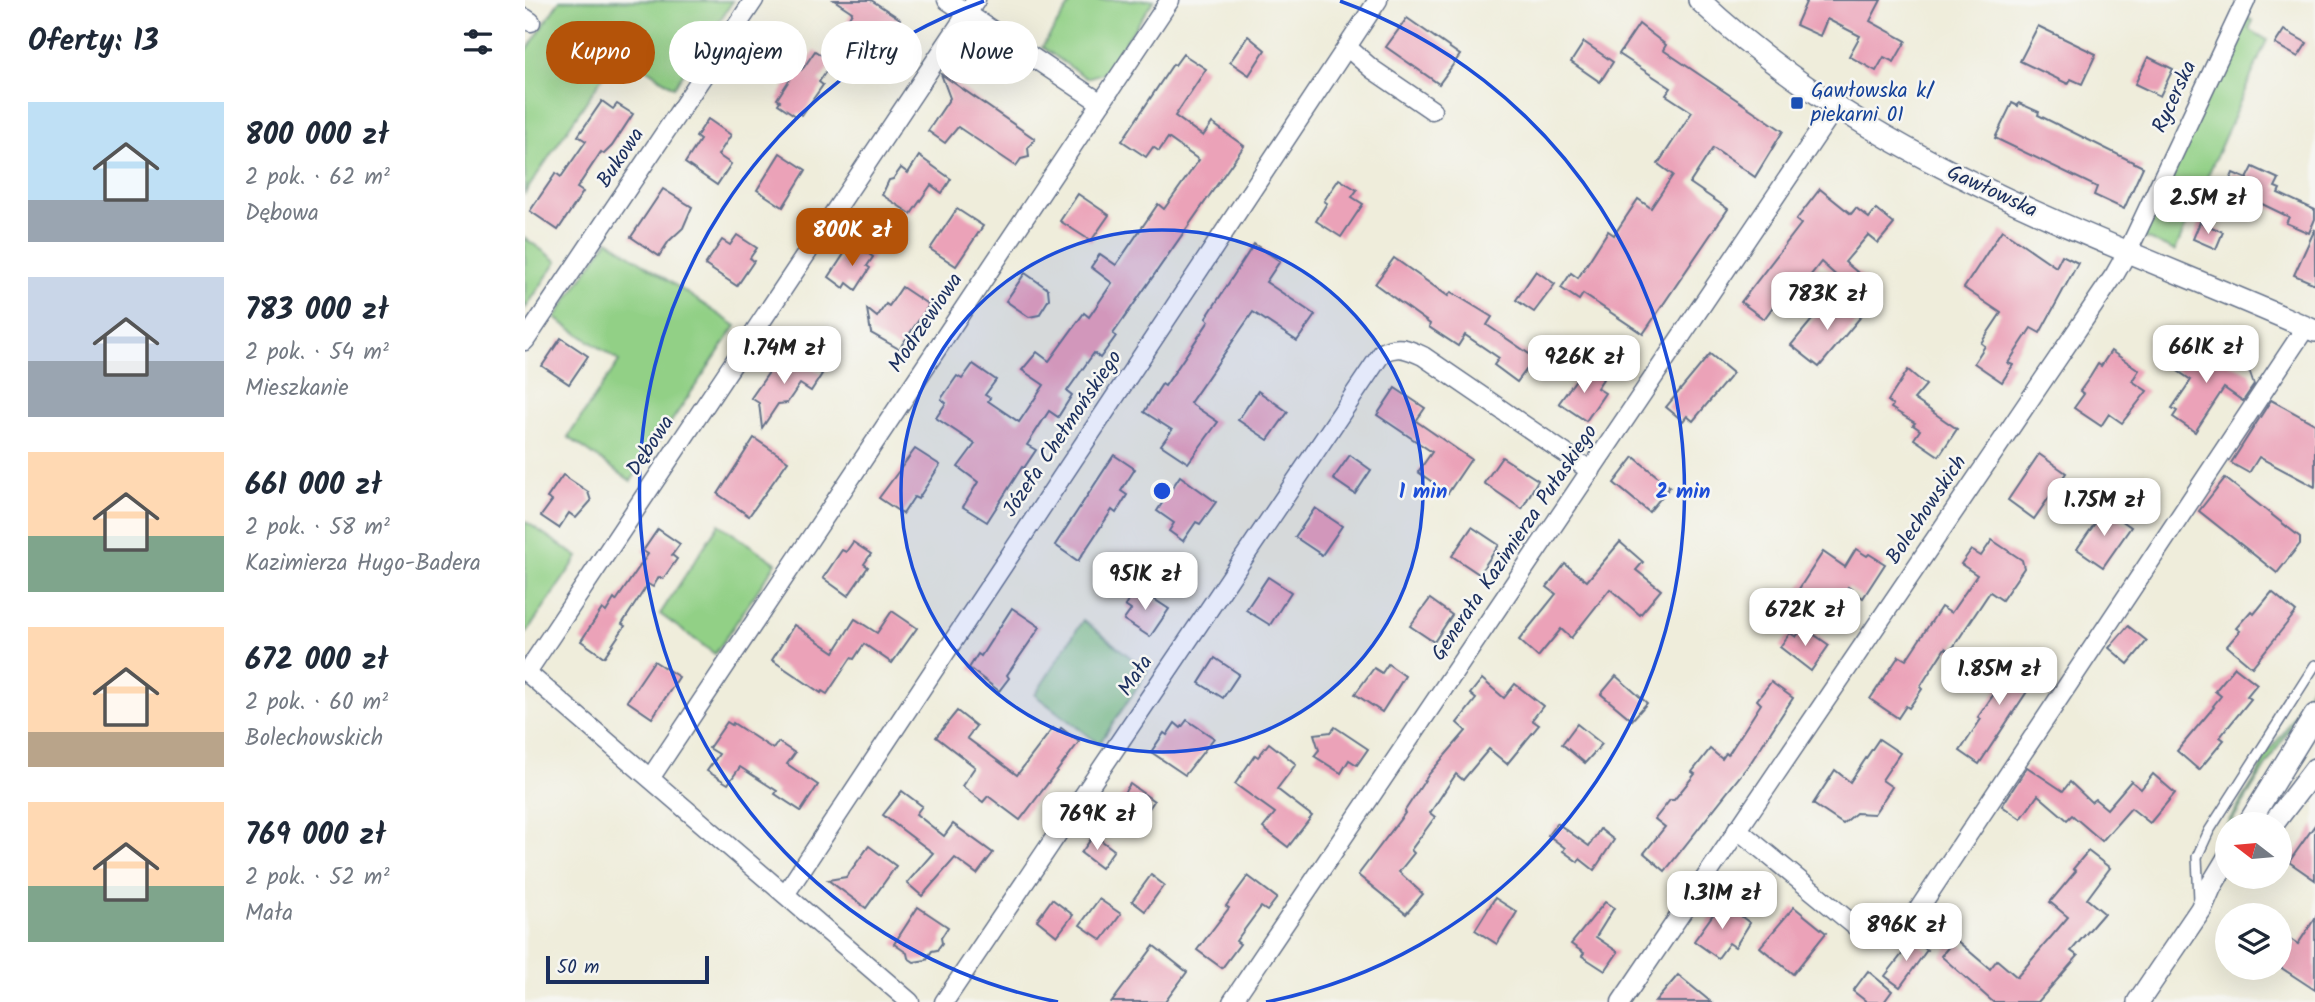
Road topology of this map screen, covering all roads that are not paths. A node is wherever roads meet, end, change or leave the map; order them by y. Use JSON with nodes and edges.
{"nodes":[{"id":1,"x":754,"y":0,"type":"edge"},
{"id":2,"x":947,"y":0,"type":"edge"},
{"id":3,"x":1170,"y":0,"type":"edge"},
{"id":4,"x":1378,"y":0,"type":"edge"},
{"id":5,"x":1699,"y":0,"type":"edge"},
{"id":6,"x":2246,"y":0,"type":"edge"},
{"id":7,"x":971,"y":7,"type":"edge"},
{"id":8,"x":1347,"y":47,"type":"junction"},
{"id":9,"x":1101,"y":103,"type":"junction"},
{"id":10,"x":1835,"y":108,"type":"junction"},
{"id":11,"x":1432,"y":110,"type":"dead end"},
{"id":12,"x":2128,"y":251,"type":"junction"},
{"id":13,"x":2311,"y":329,"type":"edge"},
{"id":14,"x":525,"y":341,"type":"edge"},
{"id":15,"x":1591,"y":471,"type":"junction"},
{"id":16,"x":2315,"y":665,"type":"edge"},
{"id":17,"x":526,"y":671,"type":"edge"},
{"id":18,"x":2315,"y":715,"type":"edge"},
{"id":19,"x":2309,"y":729,"type":"edge"},
{"id":20,"x":2315,"y":769,"type":"edge"},
{"id":21,"x":651,"y":777,"type":"junction"},
{"id":22,"x":2308,"y":785,"type":"edge"},
{"id":23,"x":2256,"y":812,"type":"edge"},
{"id":24,"x":2284,"y":812,"type":"edge"},
{"id":25,"x":1737,"y":829,"type":"junction"},
{"id":26,"x":2215,"y":879,"type":"edge"},
{"id":27,"x":2221,"y":889,"type":"edge"},
{"id":28,"x":786,"y":893,"type":"junction"},
{"id":29,"x":2201,"y":909,"type":"junction"},
{"id":30,"x":910,"y":1002,"type":"edge"},
{"id":31,"x":944,"y":1002,"type":"edge"},
{"id":32,"x":1232,"y":1002,"type":"edge"},
{"id":33,"x":1621,"y":1002,"type":"edge"},
{"id":34,"x":2138,"y":1002,"type":"edge"}],
"edges":[{"from":1,"to":14,"type":"street","name":"Bukowa"},
{"from":2,"to":7,"type":"street"},
{"from":3,"to":9,"type":"street","name":"Modrzewiowa"},
{"from":4,"to":8,"type":"street","name":"Józefa Chełmońskiego"},
{"from":5,"to":10,"type":"street","name":"Gawłowska"},
{"from":6,"to":12,"type":"street","name":"Rycerska"},
{"from":7,"to":9,"type":"street"},
{"from":7,"to":17,"type":"street","name":"Dębowa"},
{"from":8,"to":11,"type":"street"},
{"from":8,"to":28,"type":"street","name":"Józefa Chełmońskiego"},
{"from":9,"to":21,"type":"street","name":"Modrzewiowa"},
{"from":10,"to":12,"type":"street","name":"Gawłowska"},
{"from":10,"to":15,"type":"street","name":"Generała Kazimierza Pułaskiego"},
{"from":12,"to":13,"type":"street","name":"Gawłowska"},
{"from":12,"to":25,"type":"street","name":"Bolechowskich"},
{"from":13,"to":25,"type":"street"},
{"from":15,"to":31,"type":"street","name":"Mała"},
{"from":15,"to":32,"type":"street","name":"Generała Kazimierza Pułaskiego"},
{"from":16,"to":29,"type":"lane"},
{"from":17,"to":21,"type":"street"},
{"from":18,"to":19,"type":"street"},
{"from":19,"to":23,"type":"street"},
{"from":20,"to":22,"type":"street"},
{"from":21,"to":28,"type":"street"},
{"from":22,"to":24,"type":"street"},
{"from":25,"to":33,"type":"street","name":"Bolechowskich"},
{"from":26,"to":29,"type":"street"},
{"from":27,"to":29,"type":"street"},
{"from":28,"to":30,"type":"street"},
{"from":29,"to":34,"type":"street"}]}
